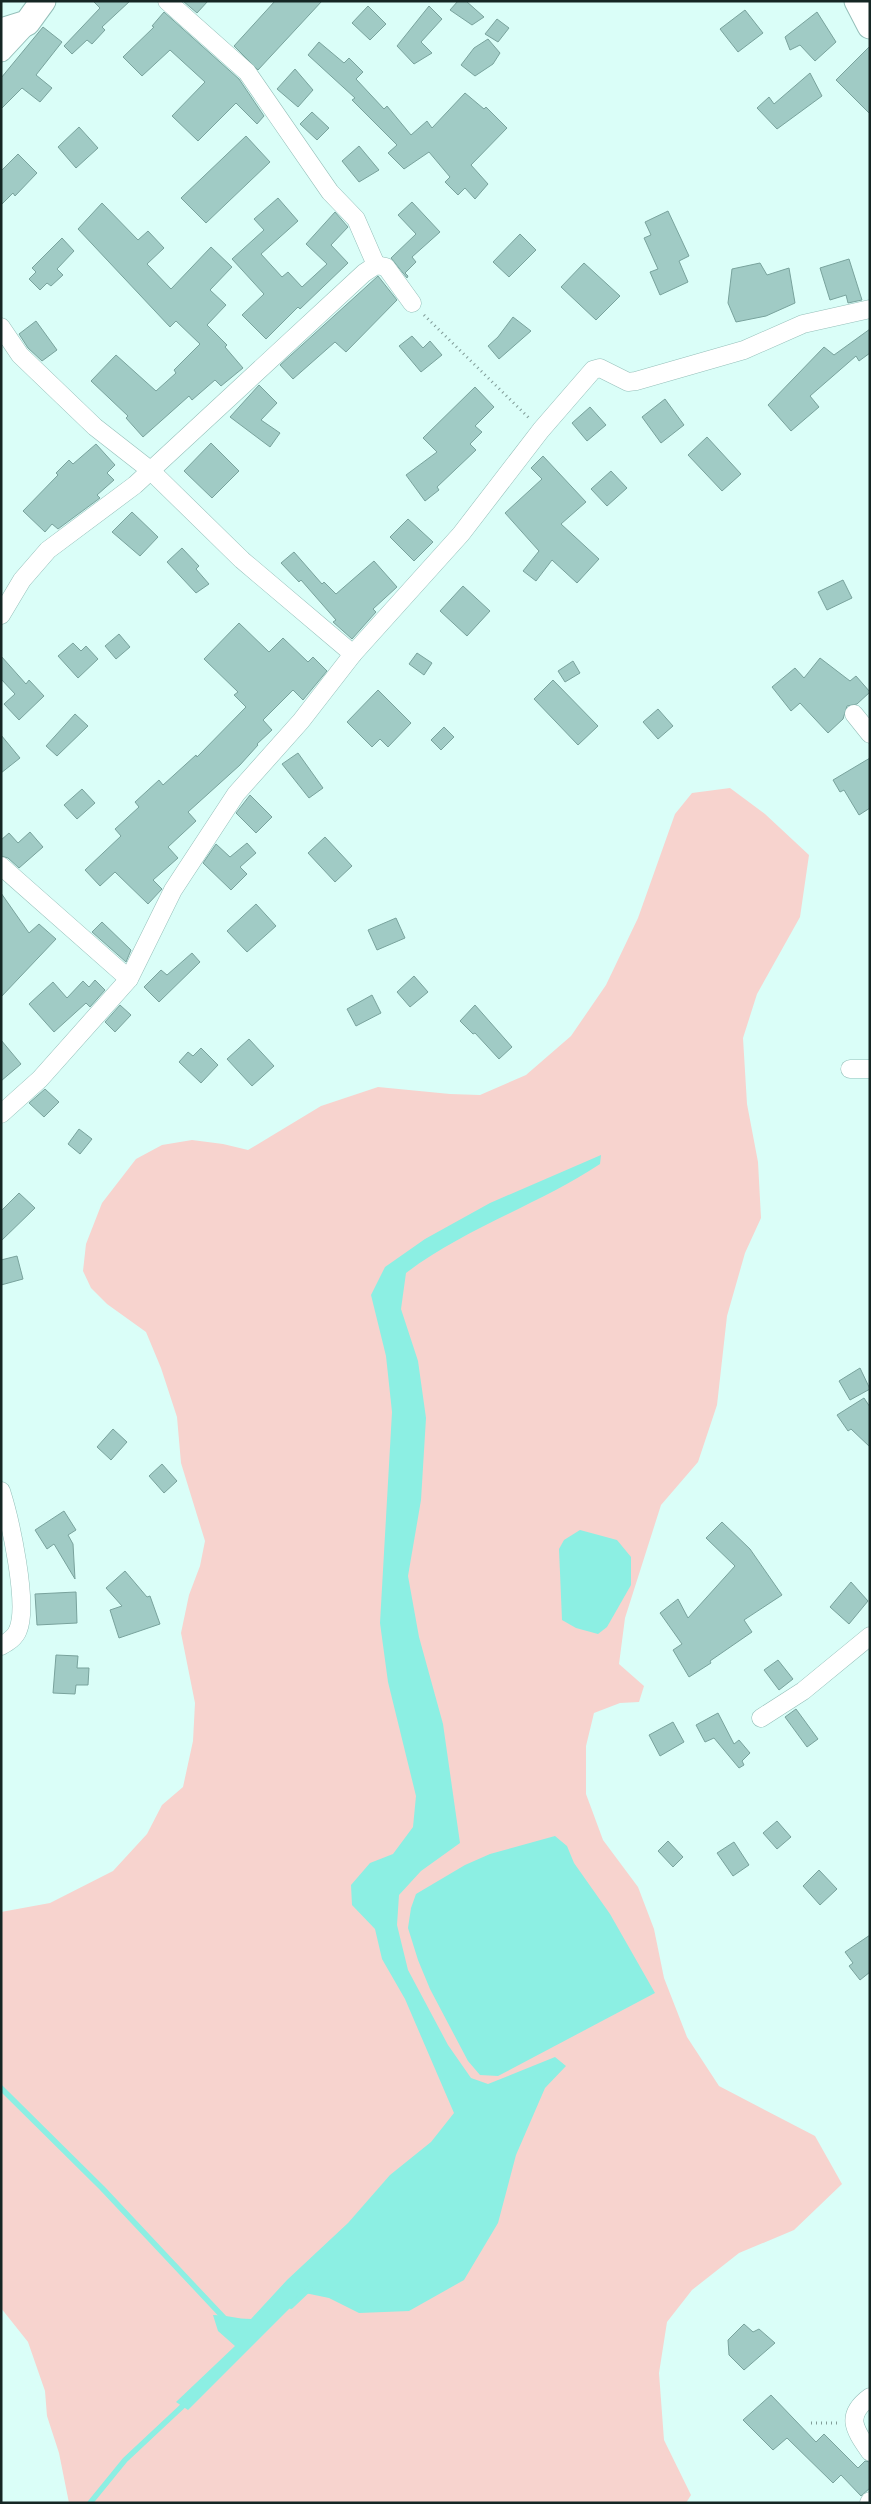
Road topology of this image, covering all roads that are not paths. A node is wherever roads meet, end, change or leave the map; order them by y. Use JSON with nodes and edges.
{"nodes":[{"id":1,"x":43,"y":1,"type":"edge"},
{"id":2,"x":167,"y":1,"type":"edge"},
{"id":3,"x":857,"y":1,"type":"edge"},
{"id":4,"x":26,"y":23,"type":"junction"},
{"id":5,"x":870,"y":26,"type":"edge"},
{"id":6,"x":1,"y":31,"type":"edge"},
{"id":7,"x":1,"y":51,"type":"edge"},
{"id":8,"x":376,"y":265,"type":"junction"},
{"id":9,"x":412,"y":303,"type":"road end"},
{"id":10,"x":870,"y":309,"type":"edge"},
{"id":11,"x":1,"y":327,"type":"edge"},
{"id":12,"x":150,"y":470,"type":"junction"},
{"id":13,"x":1,"y":615,"type":"edge"},
{"id":14,"x":353,"y":654,"type":"junction"},
{"id":15,"x":854,"y":714,"type":"dead end"},
{"id":16,"x":870,"y":734,"type":"edge"},
{"id":17,"x":1,"y":866,"type":"edge"},
{"id":18,"x":129,"y":980,"type":"junction"},
{"id":19,"x":850,"y":1069,"type":"dead end"},
{"id":20,"x":870,"y":1069,"type":"edge"},
{"id":21,"x":1,"y":1114,"type":"edge"},
{"id":22,"x":1,"y":1490,"type":"edge"},
{"id":23,"x":870,"y":1636,"type":"edge"},
{"id":24,"x":1,"y":1646,"type":"edge"},
{"id":25,"x":760,"y":1718,"type":"dead end"},
{"id":26,"x":870,"y":2397,"type":"edge"},
{"id":27,"x":870,"y":2452,"type":"edge"}],
"edges":[{"from":1,"to":4,"type":"main road"},
{"from":2,"to":8,"type":"street"},
{"from":3,"to":5,"type":"main road"},
{"from":4,"to":6,"type":"main road"},
{"from":4,"to":7,"type":"street"},
{"from":8,"to":9,"type":"street"},
{"from":8,"to":12,"type":"street"},
{"from":10,"to":14,"type":"street"},
{"from":11,"to":12,"type":"street"},
{"from":12,"to":13,"type":"street"},
{"from":12,"to":14,"type":"street"},
{"from":14,"to":18,"type":"street"},
{"from":15,"to":16,"type":"street"},
{"from":17,"to":18,"type":"street"},
{"from":18,"to":21,"type":"street"},
{"from":19,"to":20,"type":"street"},
{"from":22,"to":24,"type":"street"},
{"from":23,"to":25,"type":"street"},
{"from":26,"to":27,"type":"street"}]}
